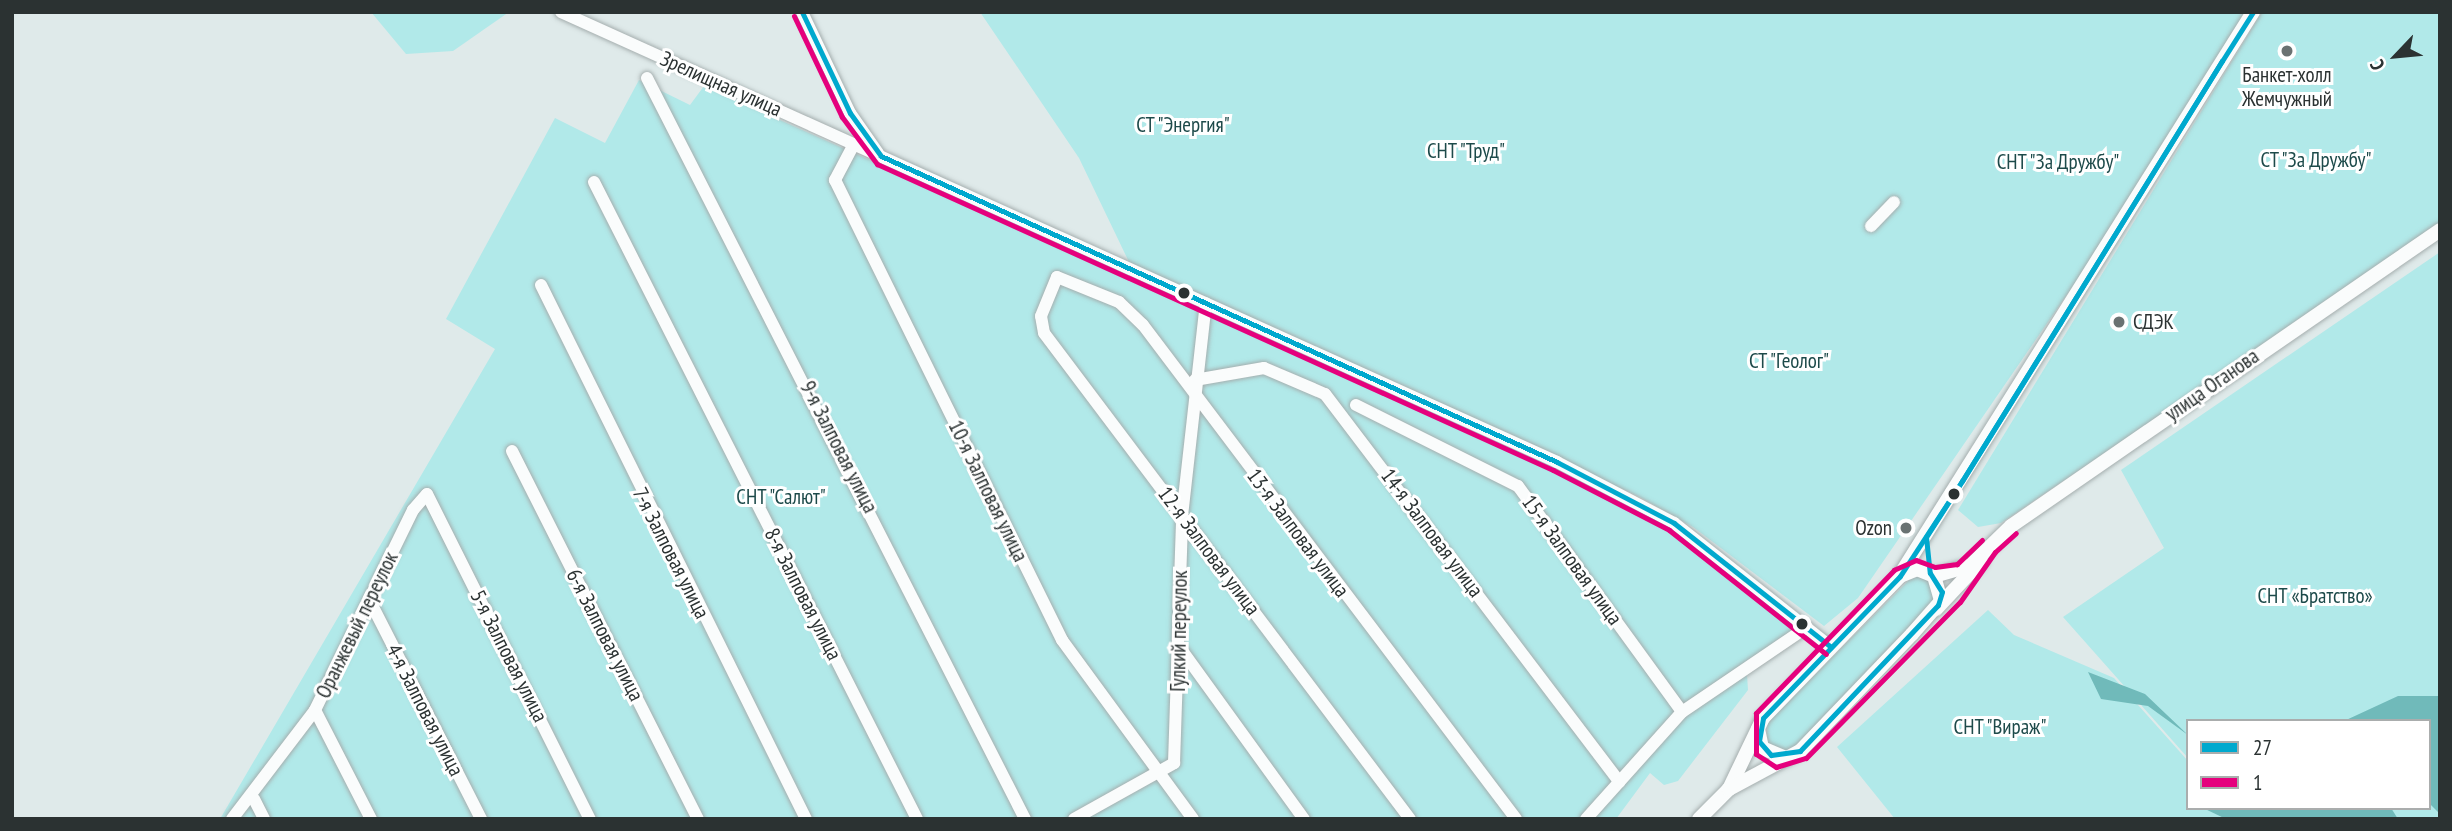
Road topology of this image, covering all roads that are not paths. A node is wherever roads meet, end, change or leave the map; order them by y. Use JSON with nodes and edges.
{"nodes":[{"id":1,"x":561,"y":12,"type":"edge"},
{"id":2,"x":802,"y":12,"type":"edge"},
{"id":3,"x":2253,"y":12,"type":"edge"},
{"id":4,"x":647,"y":78,"type":"dead end"},
{"id":5,"x":854,"y":144,"type":"junction"},
{"id":6,"x":881,"y":156,"type":"junction"},
{"id":7,"x":594,"y":182,"type":"dead end"},
{"id":8,"x":1894,"y":202,"type":"dead end"},
{"id":9,"x":1871,"y":226,"type":"dead end"},
{"id":10,"x":2440,"y":230,"type":"edge"},
{"id":11,"x":1057,"y":277,"type":"joint"},
{"id":12,"x":541,"y":285,"type":"dead end"},
{"id":13,"x":1206,"y":303,"type":"junction"},
{"id":14,"x":1193,"y":386,"type":"junction"},
{"id":15,"x":1356,"y":405,"type":"dead end"},
{"id":16,"x":512,"y":451,"type":"dead end"},
{"id":17,"x":428,"y":494,"type":"joint"},
{"id":18,"x":1182,"y":516,"type":"junction"},
{"id":19,"x":1926,"y":537,"type":"junction"},
{"id":20,"x":1988,"y":546,"type":"junction"},
{"id":21,"x":1932,"y":574,"type":"junction"},
{"id":22,"x":1899,"y":576,"type":"junction"},
{"id":23,"x":370,"y":601,"type":"junction"},
{"id":24,"x":1935,"y":610,"type":"junction"},
{"id":25,"x":1807,"y":627,"type":"junction"},
{"id":26,"x":1178,"y":645,"type":"junction"},
{"id":27,"x":1831,"y":647,"type":"junction"},
{"id":28,"x":315,"y":710,"type":"junction"},
{"id":29,"x":1682,"y":712,"type":"junction"},
{"id":30,"x":1758,"y":729,"type":"junction"},
{"id":31,"x":1785,"y":758,"type":"junction"},
{"id":32,"x":1159,"y":776,"type":"junction"},
{"id":33,"x":1620,"y":782,"type":"junction"},
{"id":34,"x":1728,"y":789,"type":"junction"},
{"id":35,"x":254,"y":799,"type":"junction"},
{"id":36,"x":1701,"y":818,"type":"edge"},
{"id":37,"x":232,"y":819,"type":"edge"},
{"id":38,"x":264,"y":819,"type":"edge"},
{"id":39,"x":371,"y":819,"type":"edge"},
{"id":40,"x":481,"y":819,"type":"edge"},
{"id":41,"x":590,"y":819,"type":"edge"},
{"id":42,"x":698,"y":819,"type":"edge"},
{"id":43,"x":806,"y":819,"type":"edge"},
{"id":44,"x":917,"y":819,"type":"edge"},
{"id":45,"x":1025,"y":819,"type":"edge"},
{"id":46,"x":1074,"y":819,"type":"edge"},
{"id":47,"x":1193,"y":819,"type":"edge"},
{"id":48,"x":1304,"y":819,"type":"edge"},
{"id":49,"x":1410,"y":819,"type":"edge"},
{"id":50,"x":1516,"y":819,"type":"edge"},
{"id":51,"x":1586,"y":819,"type":"edge"}],
"edges":[{"from":1,"to":5,"type":"street","name":"Зрелищная улица"},
{"from":2,"to":6,"type":"street","name":"Зрелищная улица"},
{"from":3,"to":19,"type":"main road"},
{"from":4,"to":45,"type":"street","name":"9-я Залповая улица"},
{"from":5,"to":6,"type":"street","name":"Зрелищная улица"},
{"from":5,"to":32,"type":"street","name":"10-я Залповая улица"},
{"from":6,"to":13,"type":"street","name":"Зрелищная улица"},
{"from":7,"to":44,"type":"street","name":"8-я Залповая улица"},
{"from":8,"to":9,"type":"street"},
{"from":10,"to":20,"type":"main road","name":"улица Оганова"},
{"from":11,"to":14,"type":"street","name":"13-я Залповая улица"},
{"from":11,"to":18,"type":"street","name":"12-я Залповая улица"},
{"from":12,"to":43,"type":"street","name":"7-я Залповая улица"},
{"from":13,"to":14,"type":"street","name":"Гулкий переулок"},
{"from":13,"to":25,"type":"street","name":"Зрелищная улица"},
{"from":14,"to":18,"type":"street","name":"Гулкий переулок"},
{"from":14,"to":33,"type":"street","name":"14-я Залповая улица"},
{"from":14,"to":50,"type":"street","name":"13-я Залповая улица"},
{"from":15,"to":29,"type":"street","name":"15-я Залповая улица"},
{"from":16,"to":42,"type":"street","name":"6-я Залповая улица"},
{"from":17,"to":23,"type":"street","name":"Оранжевый переулок"},
{"from":17,"to":41,"type":"street","name":"5-я Залповая улица"},
{"from":18,"to":26,"type":"street","name":"Гулкий переулок"},
{"from":18,"to":49,"type":"street","name":"12-я Залповая улица"},
{"from":19,"to":21,"type":"main road"},
{"from":19,"to":22,"type":"main road"},
{"from":20,"to":21,"type":"main road","name":"улица Оганова"},
{"from":20,"to":24,"type":"main road","name":"улица Оганова"},
{"from":21,"to":22,"type":"main road","name":"улица Оганова"},
{"from":21,"to":24,"type":"main road"},
{"from":22,"to":27,"type":"main road"},
{"from":23,"to":28,"type":"street","name":"Оранжевый переулок"},
{"from":23,"to":40,"type":"street","name":"4-я Залповая улица"},
{"from":24,"to":31,"type":"main road","name":"улица Оганова"},
{"from":25,"to":27,"type":"street","name":"Зрелищная улица"},
{"from":25,"to":29,"type":"street"},
{"from":26,"to":32,"type":"street","name":"Гулкий переулок"},
{"from":26,"to":48,"type":"street"},
{"from":27,"to":30,"type":"main road"},
{"from":28,"to":35,"type":"street","name":"Оранжевый переулок"},
{"from":28,"to":39,"type":"street"},
{"from":29,"to":33,"type":"street"},
{"from":30,"to":31,"type":"main road"},
{"from":30,"to":34,"type":"main road"},
{"from":31,"to":34,"type":"main road","name":"улица Оганова"},
{"from":32,"to":46,"type":"street"},
{"from":32,"to":47,"type":"street","name":"10-я Залповая улица"},
{"from":33,"to":51,"type":"street"},
{"from":34,"to":36,"type":"main road"},
{"from":35,"to":37,"type":"street","name":"Оранжевый переулок"},
{"from":35,"to":38,"type":"street"}]}
